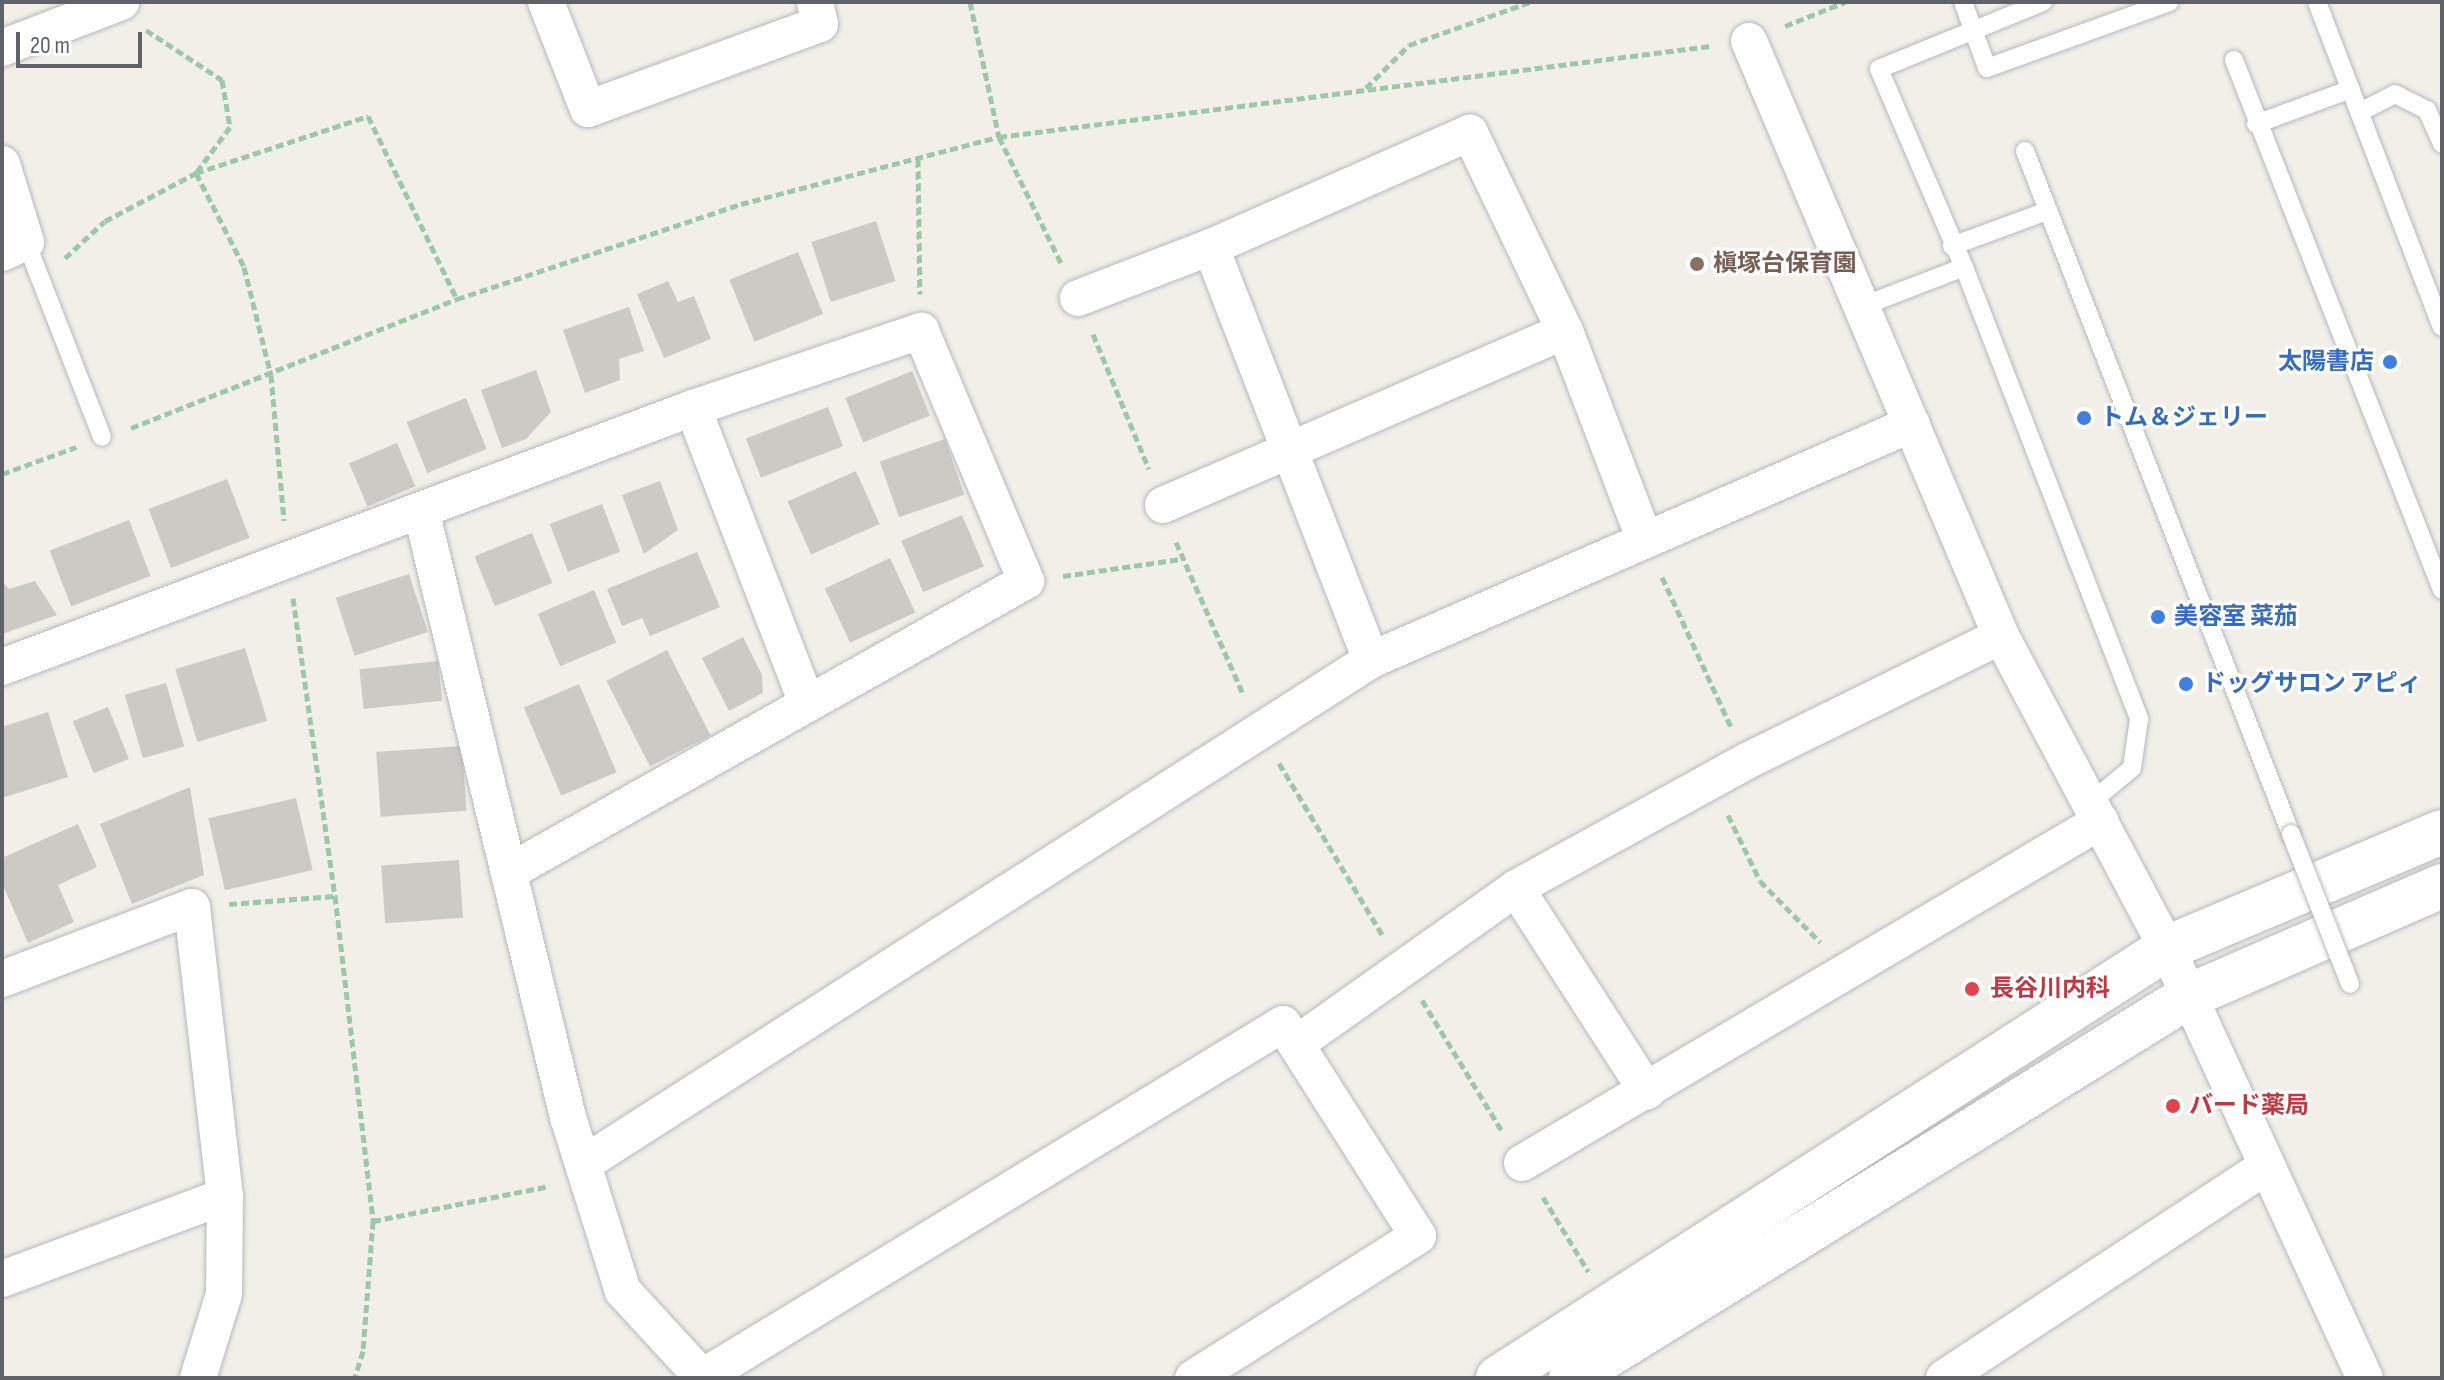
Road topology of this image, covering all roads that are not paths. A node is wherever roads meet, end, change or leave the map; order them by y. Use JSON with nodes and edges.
{"nodes":[{"id":1,"x":546,"y":2,"type":"edge"},
{"id":2,"x":815,"y":2,"type":"edge"},
{"id":3,"x":1963,"y":2,"type":"edge"},
{"id":4,"x":2043,"y":2,"type":"edge"},
{"id":5,"x":2169,"y":2,"type":"edge"},
{"id":6,"x":2317,"y":2,"type":"edge"},
{"id":7,"x":116,"y":4,"type":"edge"},
{"id":8,"x":1973,"y":30,"type":"junction"},
{"id":9,"x":1749,"y":41,"type":"road end"},
{"id":10,"x":2,"y":48,"type":"edge"},
{"id":11,"x":2234,"y":60,"type":"dead end"},
{"id":12,"x":2351,"y":89,"type":"junction"},
{"id":13,"x":2360,"y":112,"type":"junction"},
{"id":14,"x":2256,"y":124,"type":"junction"},
{"id":15,"x":2442,"y":144,"type":"edge"},
{"id":16,"x":2025,"y":151,"type":"dead end"},
{"id":17,"x":2,"y":164,"type":"edge"},
{"id":18,"x":2047,"y":211,"type":"junction"},
{"id":19,"x":1952,"y":246,"type":"junction"},
{"id":20,"x":1211,"y":247,"type":"junction"},
{"id":21,"x":14,"y":248,"type":"edge"},
{"id":22,"x":1964,"y":267,"type":"junction"},
{"id":23,"x":1078,"y":298,"type":"dead end"},
{"id":24,"x":1863,"y":306,"type":"junction"},
{"id":25,"x":2442,"y":327,"type":"edge"},
{"id":26,"x":1565,"y":331,"type":"junction"},
{"id":27,"x":693,"y":408,"type":"junction"},
{"id":28,"x":1912,"y":424,"type":"junction"},
{"id":29,"x":102,"y":437,"type":"road end"},
{"id":30,"x":1290,"y":450,"type":"junction"},
{"id":31,"x":1163,"y":505,"type":"dead end"},
{"id":32,"x":421,"y":510,"type":"junction"},
{"id":33,"x":1645,"y":540,"type":"junction"},
{"id":34,"x":2442,"y":590,"type":"edge"},
{"id":35,"x":2001,"y":636,"type":"junction"},
{"id":36,"x":1371,"y":660,"type":"junction"},
{"id":37,"x":2,"y":667,"type":"edge"},
{"id":38,"x":806,"y":701,"type":"junction"},
{"id":39,"x":2096,"y":811,"type":"junction"},
{"id":40,"x":2442,"y":832,"type":"edge"},
{"id":41,"x":509,"y":872,"type":"junction"},
{"id":42,"x":2442,"y":886,"type":"edge"},
{"id":43,"x":1516,"y":888,"type":"junction"},
{"id":44,"x":2167,"y":948,"type":"junction"},
{"id":45,"x":2,"y":979,"type":"edge"},
{"id":46,"x":2350,"y":984,"type":"dead end"},
{"id":47,"x":2189,"y":996,"type":"junction"},
{"id":48,"x":1296,"y":1044,"type":"junction"},
{"id":49,"x":1647,"y":1091,"type":"junction"},
{"id":50,"x":1522,"y":1163,"type":"dead end"},
{"id":51,"x":2265,"y":1167,"type":"junction"},
{"id":52,"x":585,"y":1171,"type":"junction"},
{"id":53,"x":225,"y":1196,"type":"junction"},
{"id":54,"x":2,"y":1279,"type":"edge"},
{"id":55,"x":198,"y":1378,"type":"edge"},
{"id":56,"x":702,"y":1378,"type":"edge"},
{"id":57,"x":1193,"y":1378,"type":"edge"},
{"id":58,"x":1498,"y":1378,"type":"edge"},
{"id":59,"x":1571,"y":1378,"type":"edge"},
{"id":60,"x":1944,"y":1378,"type":"edge"},
{"id":61,"x":2365,"y":1378,"type":"edge"}],
"edges":[{"from":1,"to":2,"type":"street"},
{"from":3,"to":8,"type":"lane"},
{"from":4,"to":8,"type":"lane"},
{"from":5,"to":8,"type":"lane"},
{"from":6,"to":12,"type":"lane"},
{"from":7,"to":10,"type":"street"},
{"from":8,"to":19,"type":"lane"},
{"from":9,"to":24,"type":"street"},
{"from":11,"to":14,"type":"lane"},
{"from":12,"to":13,"type":"lane"},
{"from":12,"to":14,"type":"lane"},
{"from":13,"to":15,"type":"lane"},
{"from":13,"to":25,"type":"lane"},
{"from":14,"to":34,"type":"lane"},
{"from":16,"to":18,"type":"lane"},
{"from":17,"to":21,"type":"street"},
{"from":18,"to":19,"type":"lane"},
{"from":18,"to":46,"type":"lane","bridge":true},
{"from":19,"to":22,"type":"lane"},
{"from":20,"to":23,"type":"street"},
{"from":20,"to":26,"type":"street"},
{"from":20,"to":30,"type":"street"},
{"from":21,"to":29,"type":"lane"},
{"from":22,"to":24,"type":"lane"},
{"from":22,"to":39,"type":"lane"},
{"from":24,"to":28,"type":"street"},
{"from":26,"to":30,"type":"street"},
{"from":26,"to":33,"type":"street"},
{"from":27,"to":32,"type":"street"},
{"from":27,"to":38,"type":"street"},
{"from":27,"to":38,"type":"street"},
{"from":28,"to":33,"type":"street"},
{"from":28,"to":35,"type":"street"},
{"from":30,"to":31,"type":"street"},
{"from":30,"to":36,"type":"street"},
{"from":32,"to":37,"type":"street"},
{"from":32,"to":41,"type":"street"},
{"from":33,"to":36,"type":"street"},
{"from":35,"to":39,"type":"street"},
{"from":35,"to":43,"type":"street"},
{"from":36,"to":52,"type":"street"},
{"from":38,"to":41,"type":"street"},
{"from":39,"to":44,"type":"street"},
{"from":39,"to":49,"type":"street"},
{"from":40,"to":44,"type":"street"},
{"from":41,"to":52,"type":"street"},
{"from":42,"to":47,"type":"street"},
{"from":43,"to":48,"type":"street"},
{"from":43,"to":49,"type":"street"},
{"from":44,"to":47,"type":"street"},
{"from":44,"to":58,"type":"street"},
{"from":45,"to":53,"type":"street"},
{"from":47,"to":51,"type":"street"},
{"from":47,"to":59,"type":"street"},
{"from":48,"to":56,"type":"street"},
{"from":48,"to":57,"type":"street"},
{"from":49,"to":50,"type":"street"},
{"from":51,"to":60,"type":"street"},
{"from":51,"to":61,"type":"street"},
{"from":52,"to":56,"type":"street"},
{"from":53,"to":54,"type":"street"},
{"from":53,"to":55,"type":"street"}]}
